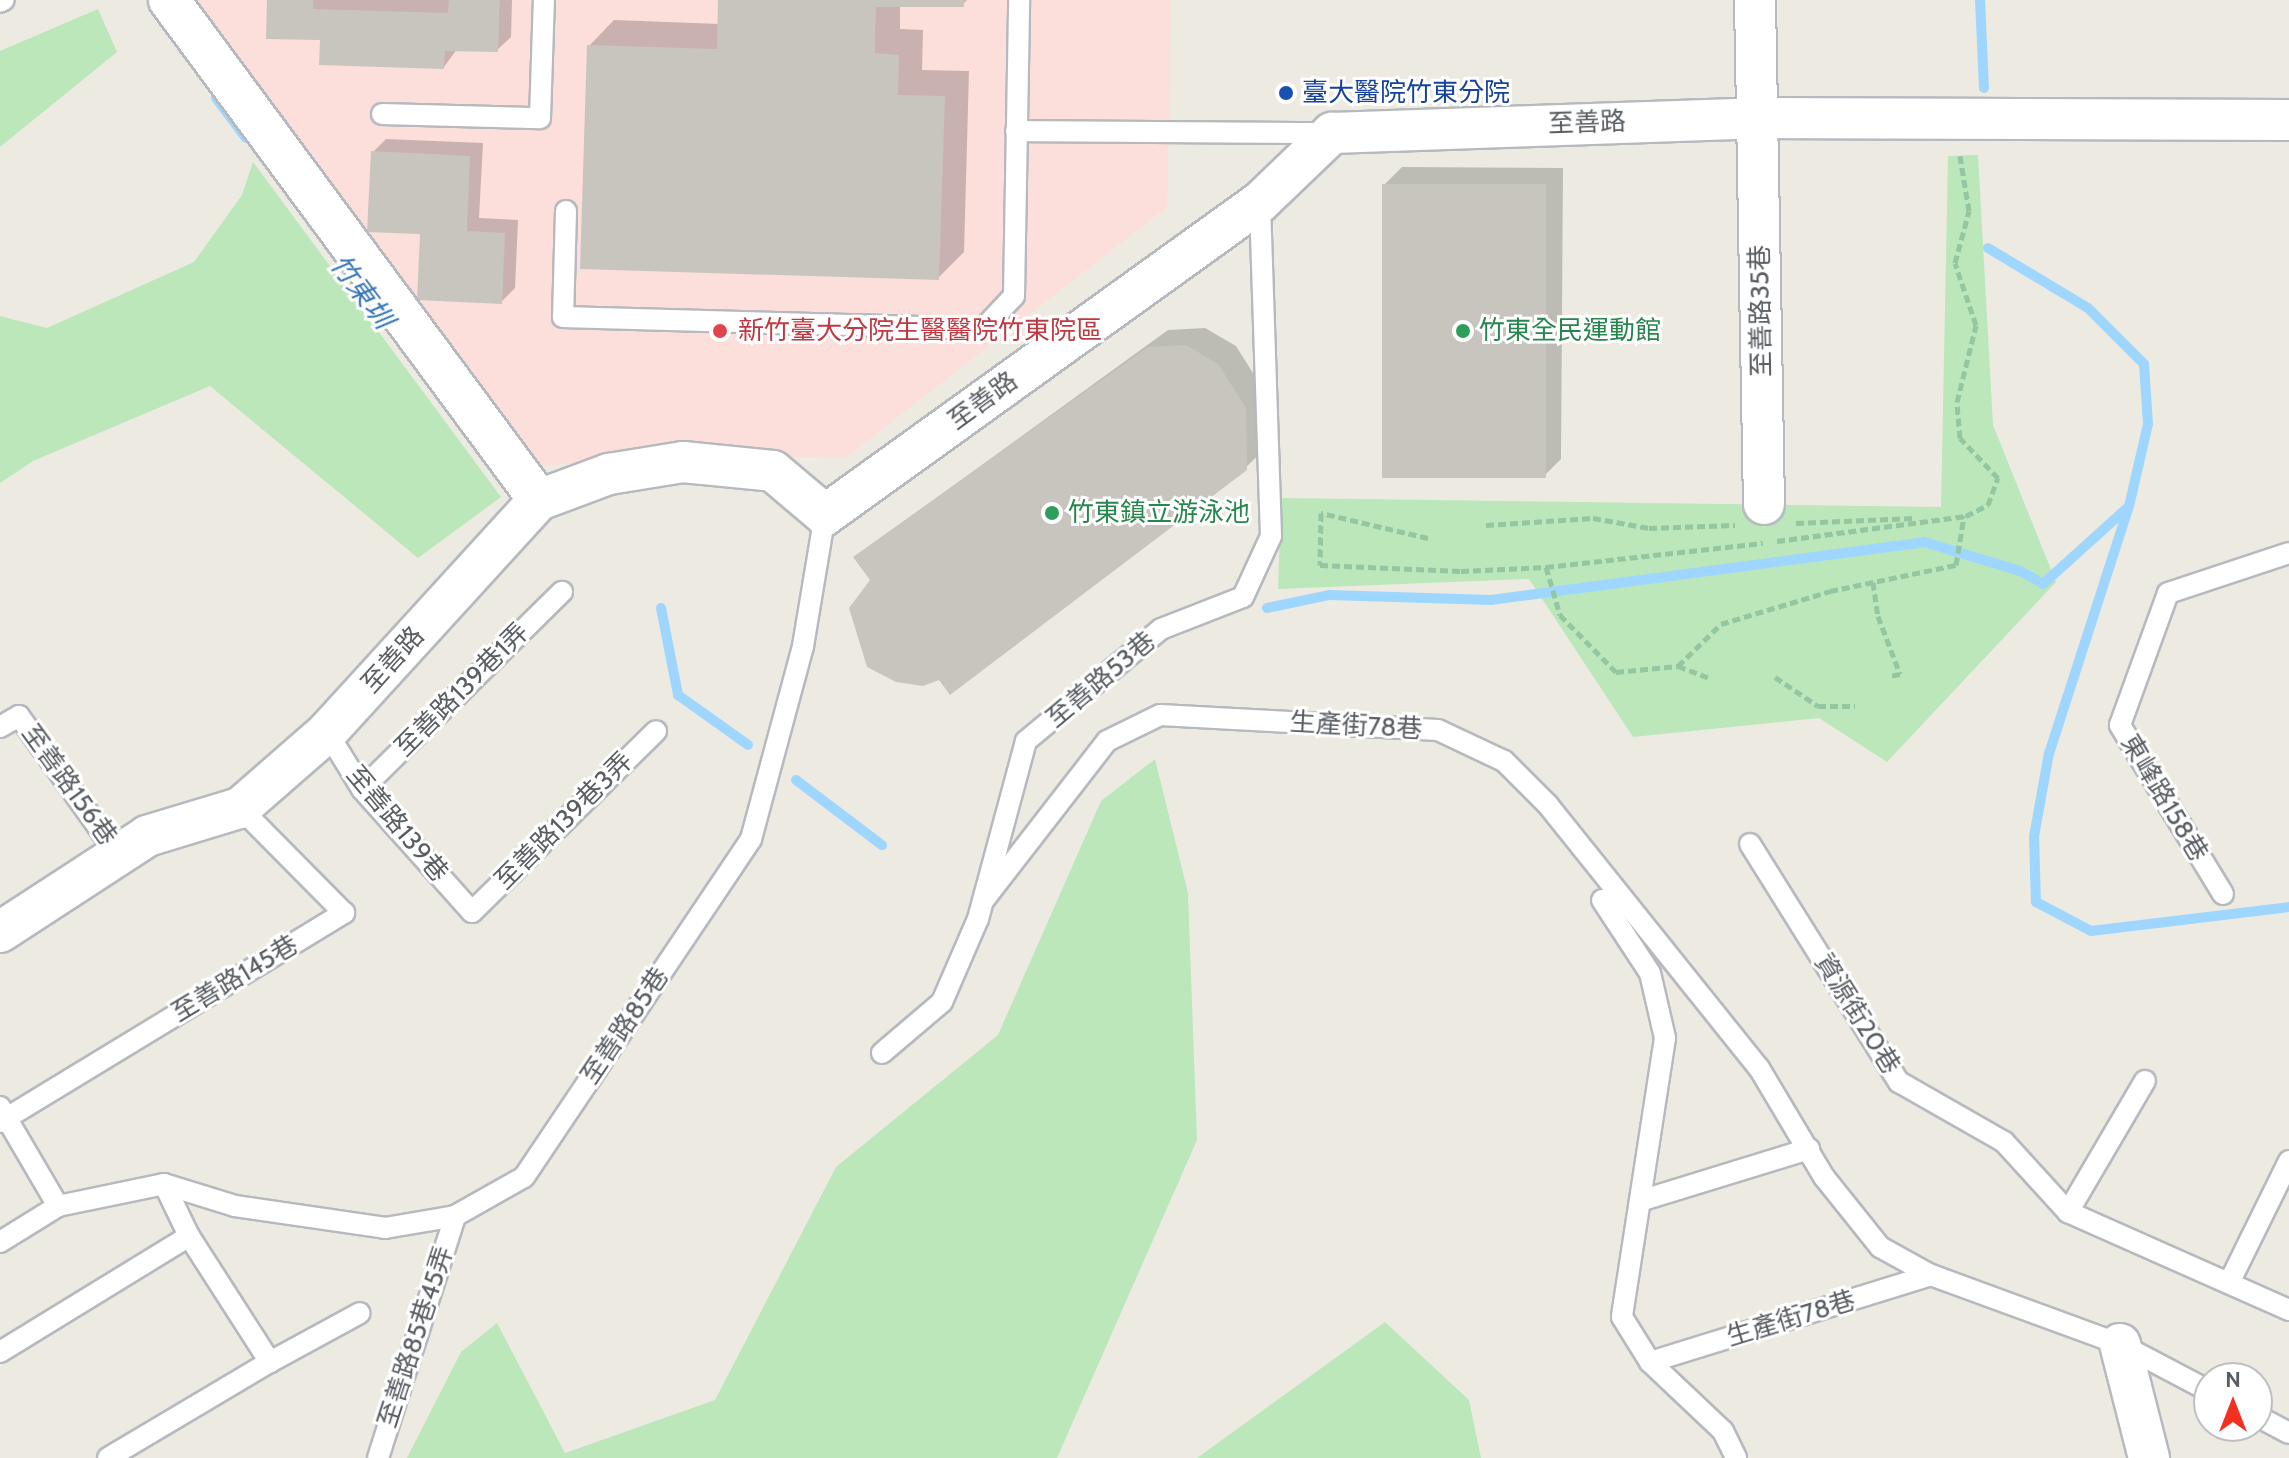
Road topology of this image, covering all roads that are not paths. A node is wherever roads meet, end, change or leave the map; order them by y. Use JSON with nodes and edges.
{"nodes":[{"id":1,"x":169,"y":0,"type":"edge"},
{"id":2,"x":544,"y":0,"type":"edge"},
{"id":3,"x":1019,"y":0,"type":"edge"},
{"id":4,"x":1755,"y":0,"type":"edge"},
{"id":5,"x":382,"y":114,"type":"dead end"},
{"id":6,"x":1757,"y":118,"type":"junction"},
{"id":7,"x":2289,"y":120,"type":"edge"},
{"id":8,"x":1016,"y":131,"type":"junction"},
{"id":9,"x":1332,"y":133,"type":"junction"},
{"id":10,"x":1260,"y":202,"type":"junction"},
{"id":11,"x":566,"y":211,"type":"dead end"},
{"id":12,"x":539,"y":500,"type":"junction"},
{"id":13,"x":825,"y":515,"type":"junction"},
{"id":14,"x":1765,"y":517,"type":"road end"},
{"id":15,"x":2289,"y":553,"type":"edge"},
{"id":16,"x":562,"y":592,"type":"dead end"},
{"id":17,"x":0,"y":727,"type":"edge"},
{"id":18,"x":656,"y":731,"type":"dead end"},
{"id":19,"x":327,"y":732,"type":"junction"},
{"id":20,"x":362,"y":789,"type":"junction"},
{"id":21,"x":240,"y":808,"type":"junction"},
{"id":22,"x":1750,"y":844,"type":"dead end"},
{"id":23,"x":118,"y":855,"type":"junction"},
{"id":24,"x":2223,"y":894,"type":"dead end"},
{"id":25,"x":1602,"y":900,"type":"dead end"},
{"id":26,"x":981,"y":910,"type":"junction"},
{"id":27,"x":472,"y":912,"type":"joint"},
{"id":28,"x":0,"y":932,"type":"edge"},
{"id":29,"x":882,"y":1053,"type":"dead end"},
{"id":30,"x":2145,"y":1081,"type":"dead end"},
{"id":31,"x":2,"y":1116,"type":"edge"},
{"id":32,"x":1809,"y":1149,"type":"junction"},
{"id":33,"x":2289,"y":1161,"type":"edge"},
{"id":34,"x":164,"y":1184,"type":"junction"},
{"id":35,"x":1643,"y":1200,"type":"junction"},
{"id":36,"x":58,"y":1206,"type":"junction"},
{"id":37,"x":2068,"y":1212,"type":"junction"},
{"id":38,"x":455,"y":1216,"type":"junction"},
{"id":39,"x":189,"y":1236,"type":"junction"},
{"id":40,"x":0,"y":1242,"type":"edge"},
{"id":41,"x":1931,"y":1275,"type":"junction"},
{"id":42,"x":2229,"y":1283,"type":"junction"},
{"id":43,"x":2289,"y":1310,"type":"edge"},
{"id":44,"x":360,"y":1313,"type":"dead end"},
{"id":45,"x":2120,"y":1344,"type":"junction"},
{"id":46,"x":0,"y":1352,"type":"edge"},
{"id":47,"x":270,"y":1362,"type":"junction"},
{"id":48,"x":1650,"y":1362,"type":"junction"},
{"id":49,"x":2193,"y":1383,"type":"edge"},
{"id":50,"x":108,"y":1458,"type":"edge"},
{"id":51,"x":378,"y":1458,"type":"edge"},
{"id":52,"x":1736,"y":1458,"type":"edge"},
{"id":53,"x":2149,"y":1458,"type":"edge"}],
"edges":[{"from":1,"to":12,"type":"street"},
{"from":2,"to":5,"type":"lane"},
{"from":3,"to":8,"type":"lane"},
{"from":4,"to":6,"type":"street","name":"至善路35巷"},
{"from":6,"to":7,"type":"street","name":"至善路"},
{"from":6,"to":9,"type":"street","name":"至善路"},
{"from":6,"to":14,"type":"street","name":"至善路35巷"},
{"from":8,"to":9,"type":"lane"},
{"from":8,"to":11,"type":"lane"},
{"from":9,"to":10,"type":"street","name":"至善路"},
{"from":10,"to":13,"type":"street","name":"至善路"},
{"from":10,"to":26,"type":"lane","name":"至善路53巷"},
{"from":12,"to":13,"type":"street","name":"至善路"},
{"from":12,"to":19,"type":"street","name":"至善路"},
{"from":13,"to":38,"type":"lane","name":"至善路85巷"},
{"from":15,"to":24,"type":"lane","name":"東峰路158巷"},
{"from":16,"to":20,"type":"lane","name":"至善路139巷1弄"},
{"from":17,"to":23,"type":"lane","name":"至善路156巷"},
{"from":18,"to":27,"type":"lane","name":"至善路139巷3弄"},
{"from":19,"to":20,"type":"lane","name":"至善路139巷"},
{"from":19,"to":21,"type":"street","name":"至善路"},
{"from":20,"to":27,"type":"lane","name":"至善路139巷"},
{"from":21,"to":23,"type":"street","name":"至善路"},
{"from":21,"to":31,"type":"lane","name":"至善路145巷"},
{"from":22,"to":37,"type":"lane","name":"資源街20巷"},
{"from":23,"to":28,"type":"street","name":"至善路"},
{"from":25,"to":35,"type":"lane"},
{"from":26,"to":29,"type":"lane"},
{"from":26,"to":32,"type":"lane","name":"生產街78巷"},
{"from":30,"to":37,"type":"lane"},
{"from":31,"to":36,"type":"lane"},
{"from":32,"to":35,"type":"lane"},
{"from":32,"to":41,"type":"lane","name":"生產街78巷"},
{"from":33,"to":42,"type":"lane"},
{"from":34,"to":36,"type":"lane","name":"至善路85巷"},
{"from":34,"to":38,"type":"lane","name":"至善路85巷"},
{"from":34,"to":39,"type":"lane"},
{"from":35,"to":48,"type":"lane"},
{"from":36,"to":40,"type":"lane"},
{"from":37,"to":42,"type":"lane","name":"資源街20巷"},
{"from":38,"to":51,"type":"lane","name":"至善路85巷45弄"},
{"from":39,"to":46,"type":"lane"},
{"from":39,"to":47,"type":"lane"},
{"from":41,"to":45,"type":"lane","name":"生產街78巷"},
{"from":41,"to":48,"type":"lane","name":"生產街78巷"},
{"from":42,"to":43,"type":"lane","name":"資源街20巷"},
{"from":44,"to":47,"type":"lane"},
{"from":45,"to":49,"type":"lane","name":"生產街78巷"},
{"from":45,"to":53,"type":"street"},
{"from":47,"to":50,"type":"lane"},
{"from":48,"to":52,"type":"lane"}]}
